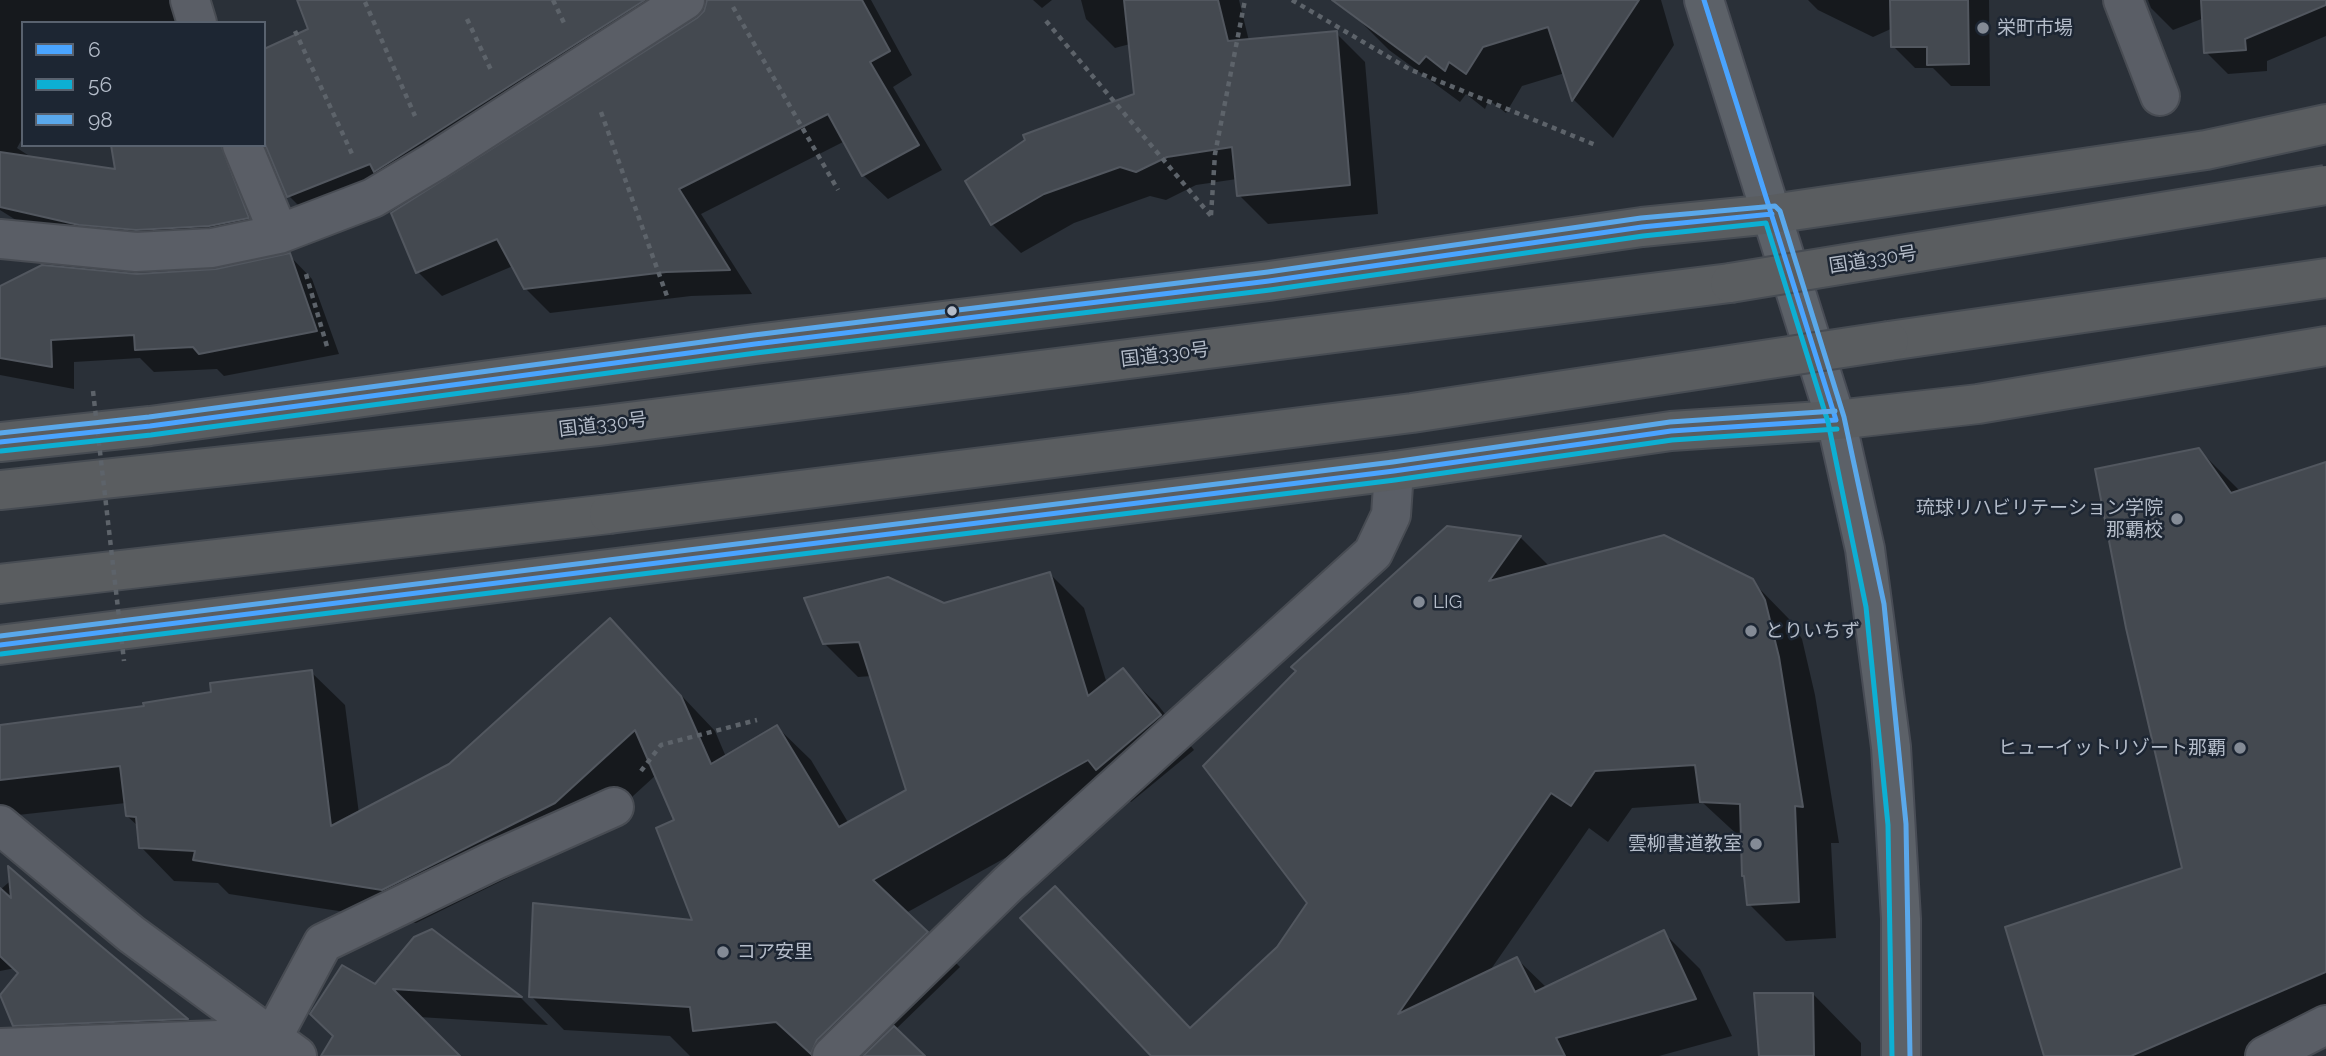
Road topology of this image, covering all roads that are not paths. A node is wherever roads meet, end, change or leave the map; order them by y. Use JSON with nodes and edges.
{"nodes":[{"id":1,"x":190,"y":0,"type":"edge"},
{"id":2,"x":685,"y":0,"type":"edge"},
{"id":3,"x":1704,"y":0,"type":"edge"},
{"id":4,"x":2123,"y":0,"type":"edge"},
{"id":5,"x":196,"y":21,"type":"edge"},
{"id":6,"x":2160,"y":96,"type":"dead end"},
{"id":7,"x":2320,"y":124,"type":"edge"},
{"id":8,"x":243,"y":147,"type":"edge"},
{"id":9,"x":2326,"y":185,"type":"edge"},
{"id":10,"x":1772,"y":214,"type":"junction"},
{"id":11,"x":286,"y":231,"type":"junction"},
{"id":12,"x":0,"y":239,"type":"edge"},
{"id":13,"x":2326,"y":278,"type":"edge"},
{"id":14,"x":2326,"y":346,"type":"edge"},
{"id":15,"x":1836,"y":420,"type":"junction"},
{"id":16,"x":0,"y":442,"type":"edge"},
{"id":17,"x":1394,"y":471,"type":"junction"},
{"id":18,"x":0,"y":489,"type":"edge"},
{"id":19,"x":0,"y":584,"type":"edge"},
{"id":20,"x":0,"y":645,"type":"edge"},
{"id":21,"x":614,"y":807,"type":"road end"},
{"id":22,"x":0,"y":825,"type":"edge"},
{"id":23,"x":2326,"y":1025,"type":"edge"},
{"id":24,"x":284,"y":1047,"type":"edge"},
{"id":25,"x":0,"y":1048,"type":"edge"},
{"id":26,"x":1898,"y":1054,"type":"edge"},
{"id":27,"x":832,"y":1056,"type":"edge"},
{"id":28,"x":2265,"y":1056,"type":"edge"}],
"edges":[{"from":1,"to":5,"type":"street"},
{"from":2,"to":11,"type":"street"},
{"from":3,"to":10,"type":"main road"},
{"from":4,"to":6,"type":"street"},
{"from":7,"to":10,"type":"highway"},
{"from":8,"to":11,"type":"street"},
{"from":9,"to":18,"type":"highway","name":"国道330号","bridge":true},
{"from":10,"to":15,"type":"main road"},
{"from":10,"to":16,"type":"highway"},
{"from":11,"to":12,"type":"street"},
{"from":13,"to":19,"type":"highway","bridge":true},
{"from":14,"to":15,"type":"highway"},
{"from":15,"to":17,"type":"highway"},
{"from":15,"to":26,"type":"main road"},
{"from":17,"to":20,"type":"highway"},
{"from":17,"to":27,"type":"street"},
{"from":21,"to":24,"type":"street"},
{"from":22,"to":24,"type":"street"},
{"from":23,"to":28,"type":"street"},
{"from":24,"to":25,"type":"street"}]}
